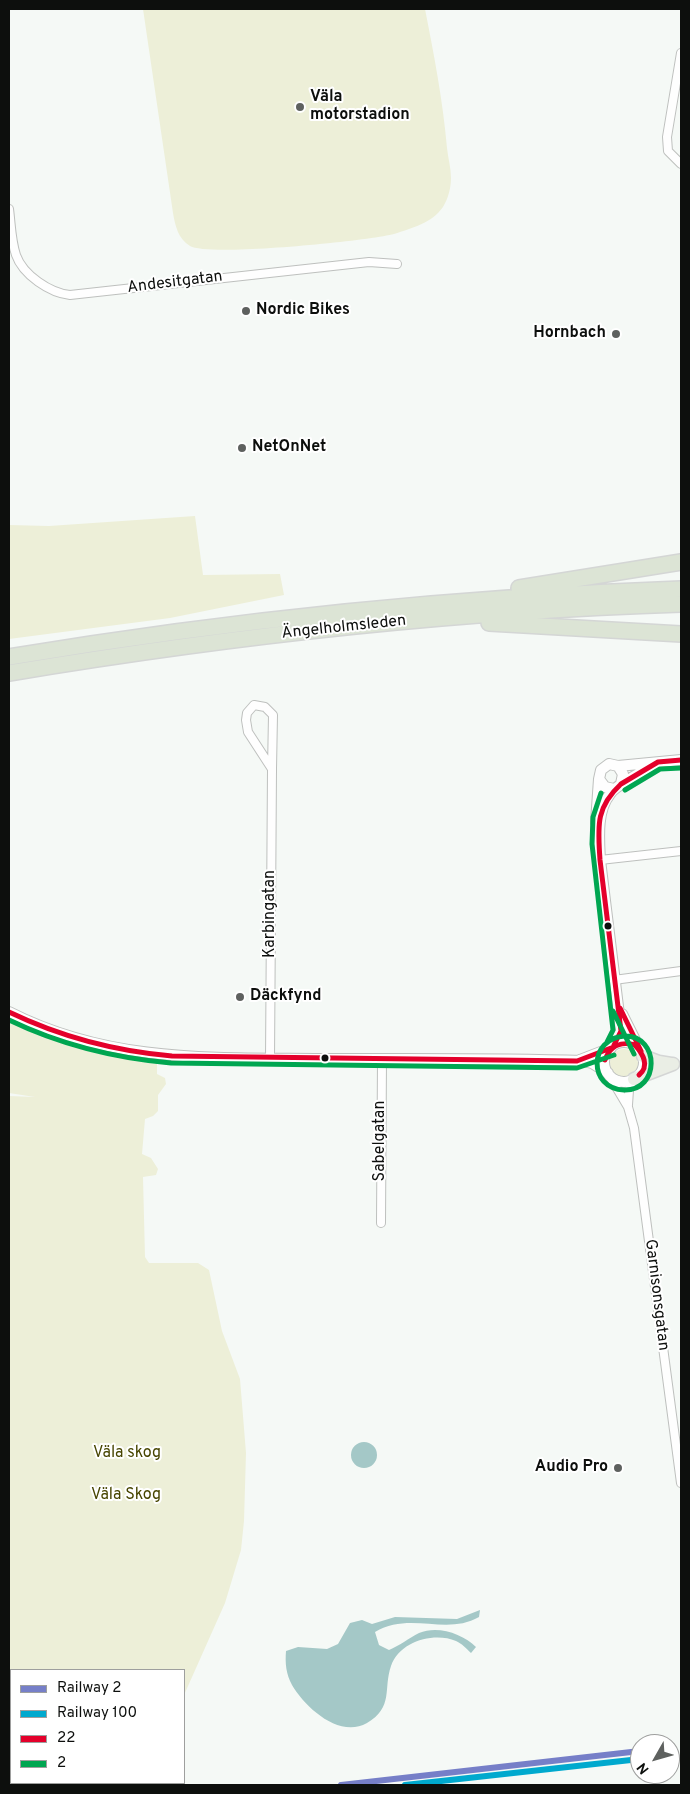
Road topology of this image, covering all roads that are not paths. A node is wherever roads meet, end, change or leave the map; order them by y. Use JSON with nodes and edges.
{"nodes":[{"id":1,"x":681,"y":54,"type":"edge"},
{"id":2,"x":681,"y":164,"type":"edge"},
{"id":3,"x":9,"y":209,"type":"edge"},
{"id":4,"x":397,"y":264,"type":"dead end"},
{"id":5,"x":681,"y":562,"type":"edge"},
{"id":6,"x":681,"y":589,"type":"edge"},
{"id":7,"x":681,"y":604,"type":"edge"},
{"id":8,"x":395,"y":608,"type":"junction"},
{"id":9,"x":428,"y":619,"type":"junction"},
{"id":10,"x":681,"y":634,"type":"edge"},
{"id":11,"x":9,"y":657,"type":"edge"},
{"id":12,"x":9,"y":672,"type":"edge"},
{"id":13,"x":681,"y":760,"type":"edge"},
{"id":14,"x":658,"y":762,"type":"junction"},
{"id":15,"x":618,"y":766,"type":"junction"},
{"id":16,"x":272,"y":769,"type":"junction"},
{"id":17,"x":599,"y":779,"type":"junction"},
{"id":18,"x":618,"y":786,"type":"junction"},
{"id":19,"x":599,"y":835,"type":"junction"},
{"id":20,"x":681,"y":851,"type":"edge"},
{"id":21,"x":600,"y":860,"type":"junction"},
{"id":22,"x":681,"y":971,"type":"edge"},
{"id":23,"x":614,"y":980,"type":"junction"},
{"id":24,"x":616,"y":999,"type":"junction"},
{"id":25,"x":9,"y":1012,"type":"edge"},
{"id":26,"x":613,"y":1047,"type":"junction"},
{"id":27,"x":642,"y":1054,"type":"junction"},
{"id":28,"x":270,"y":1059,"type":"junction"},
{"id":29,"x":382,"y":1059,"type":"junction"},
{"id":30,"x":576,"y":1061,"type":"junction"},
{"id":31,"x":677,"y":1064,"type":"edge"},
{"id":32,"x":609,"y":1074,"type":"junction"},
{"id":33,"x":633,"y":1080,"type":"junction"},
{"id":34,"x":628,"y":1107,"type":"junction"},
{"id":35,"x":381,"y":1222,"type":"dead end"},
{"id":36,"x":681,"y":1483,"type":"edge"}],
"edges":[{"from":1,"to":2,"type":"street"},
{"from":3,"to":4,"type":"street","name":"Andesitgatan"},
{"from":5,"to":8,"type":"highway"},
{"from":6,"to":8,"type":"highway","name":"Ängelholmsleden"},
{"from":7,"to":9,"type":"highway","name":"Ängelholmsleden"},
{"from":8,"to":11,"type":"highway","name":"Ängelholmsleden"},
{"from":9,"to":10,"type":"highway"},
{"from":9,"to":12,"type":"highway","name":"Ängelholmsleden"},
{"from":13,"to":14,"type":"street"},
{"from":14,"to":15,"type":"street"},
{"from":14,"to":18,"type":"street"},
{"from":15,"to":17,"type":"street"},
{"from":15,"to":18,"type":"street"},
{"from":16,"to":16,"type":"street","name":"Karbingatan"},
{"from":16,"to":28,"type":"street","name":"Karbingatan"},
{"from":17,"to":18,"type":"street"},
{"from":17,"to":19,"type":"street"},
{"from":18,"to":19,"type":"street"},
{"from":19,"to":21,"type":"street"},
{"from":20,"to":21,"type":"street"},
{"from":21,"to":23,"type":"street"},
{"from":22,"to":23,"type":"street"},
{"from":23,"to":24,"type":"street"},
{"from":24,"to":26,"type":"street"},
{"from":24,"to":27,"type":"street"},
{"from":25,"to":28,"type":"street"},
{"from":26,"to":27,"type":"street"},
{"from":26,"to":30,"type":"street"},
{"from":26,"to":32,"type":"street"},
{"from":27,"to":31,"type":"main road"},
{"from":27,"to":33,"type":"street"},
{"from":28,"to":29,"type":"street"},
{"from":29,"to":30,"type":"street"},
{"from":29,"to":35,"type":"street","name":"Sabelgatan"},
{"from":30,"to":32,"type":"street"},
{"from":31,"to":33,"type":"main road"},
{"from":32,"to":33,"type":"street"},
{"from":32,"to":34,"type":"street","name":"Garnisonsgatan"},
{"from":33,"to":34,"type":"street","name":"Garnisonsgatan"},
{"from":34,"to":36,"type":"street","name":"Garnisonsgatan"}]}
